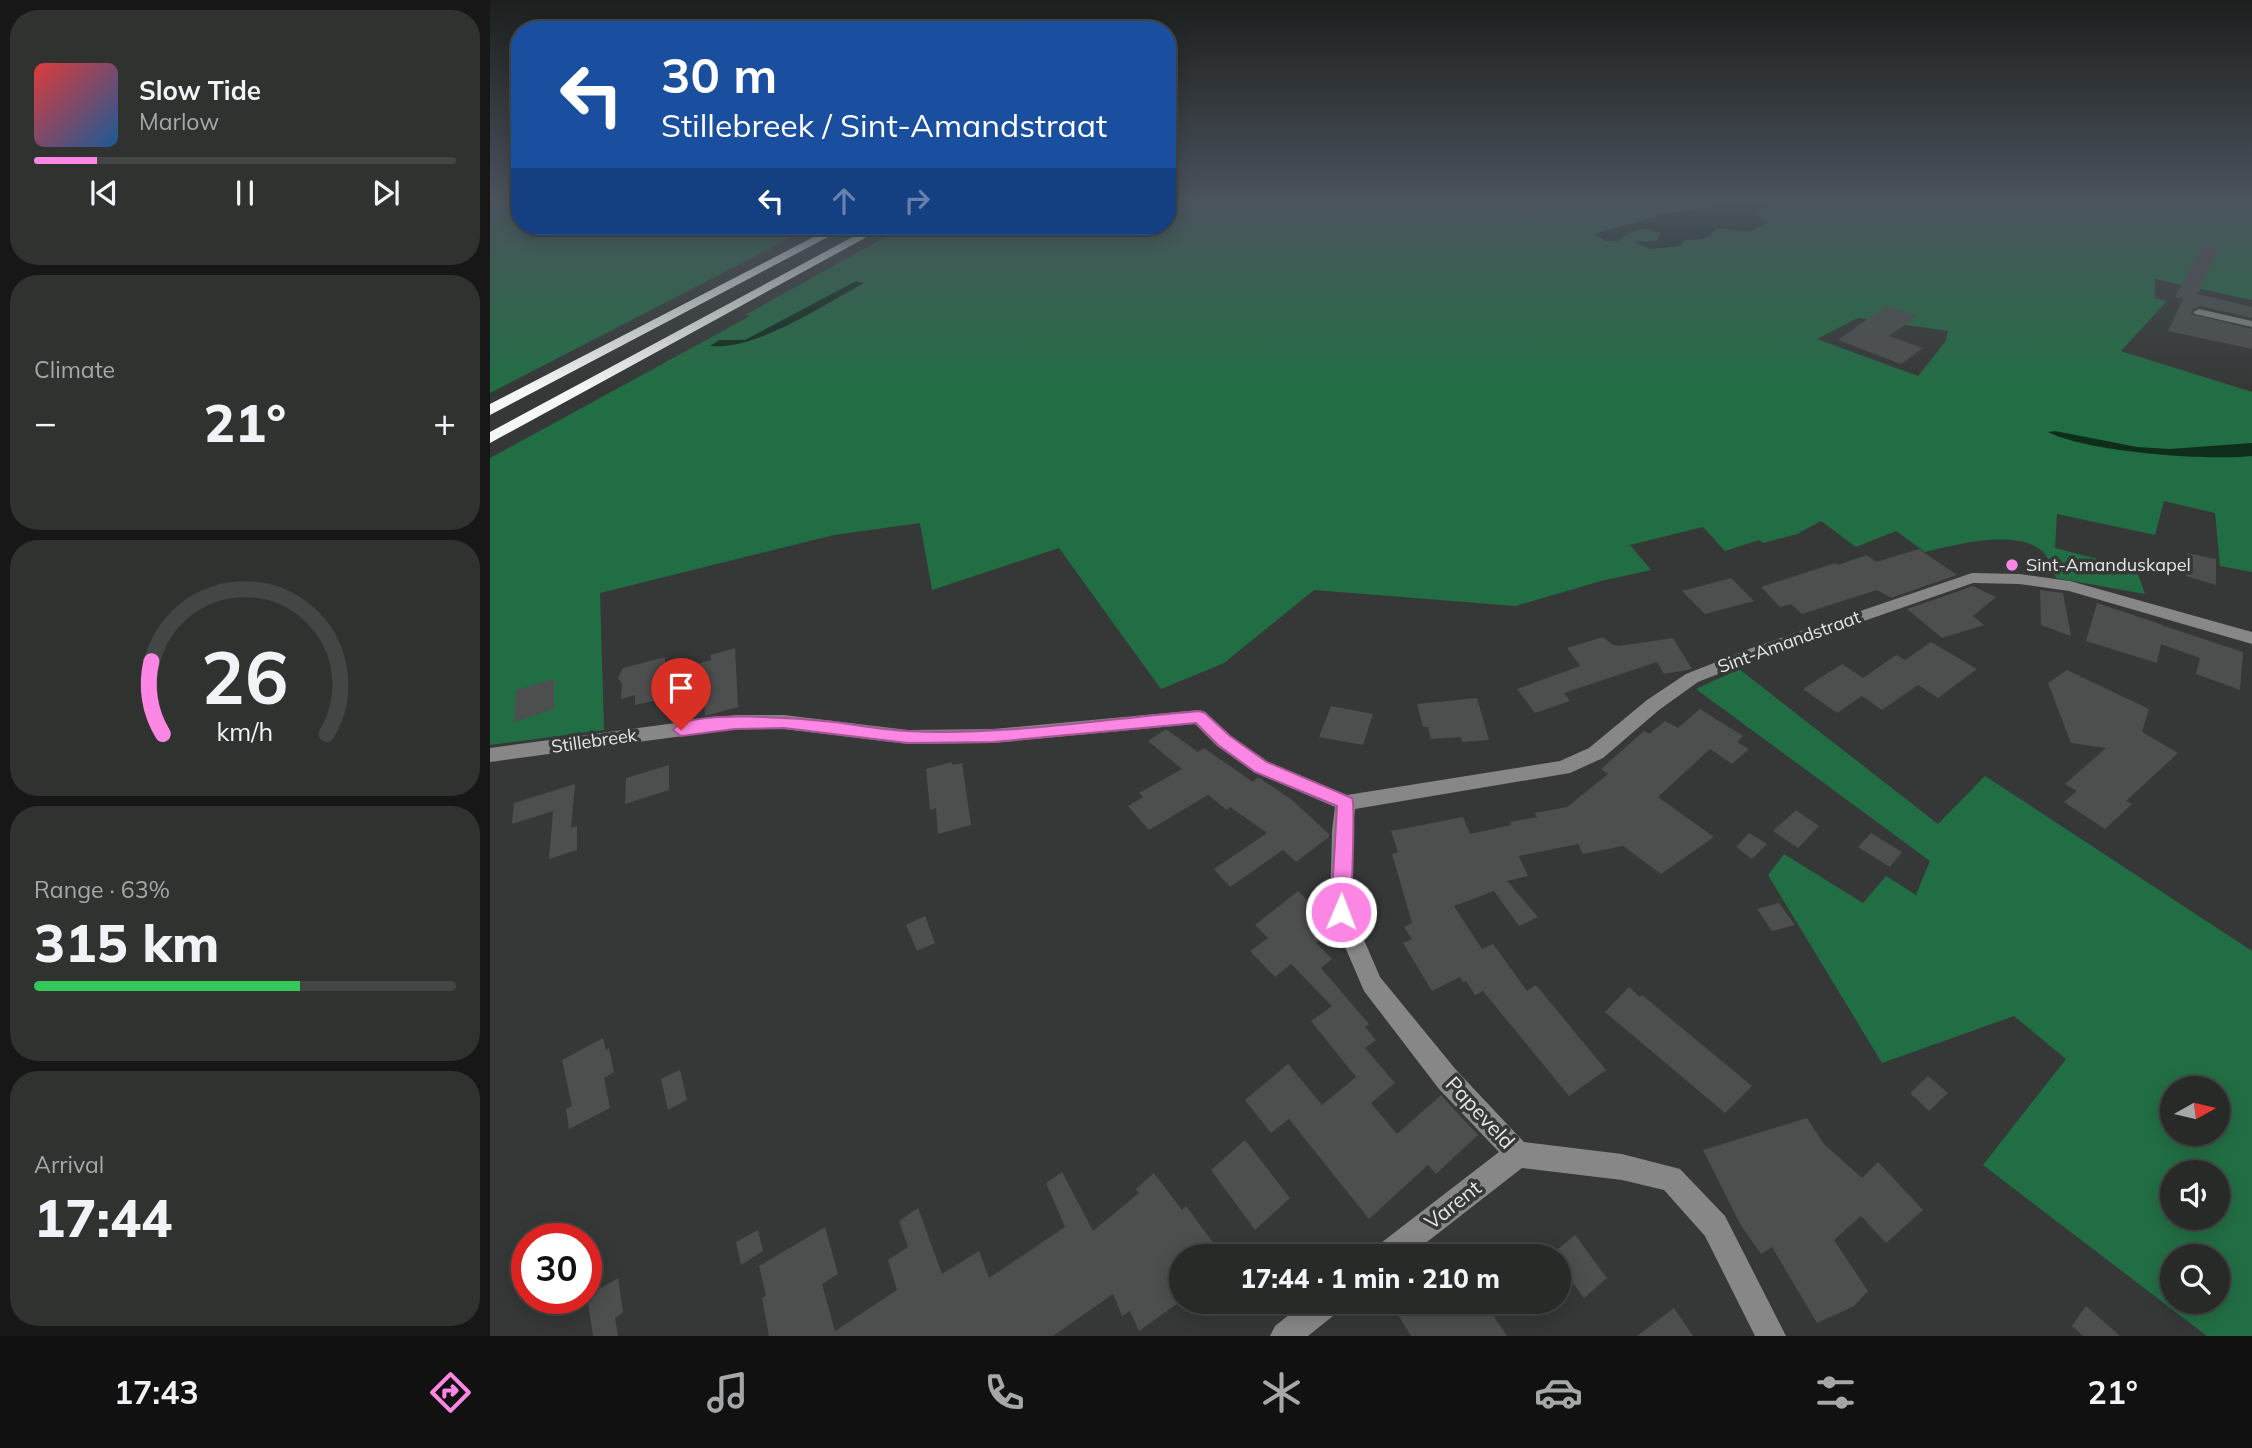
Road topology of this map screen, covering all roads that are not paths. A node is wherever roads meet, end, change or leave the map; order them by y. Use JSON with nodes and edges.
{"nodes":[{"id":1,"x":769,"y":264,"type":"edge"},
{"id":2,"x":810,"y":264,"type":"edge"},
{"id":3,"x":2199,"y":312,"type":"dead end"},
{"id":4,"x":2252,"y":324,"type":"edge"},
{"id":5,"x":490,"y":410,"type":"edge"},
{"id":6,"x":490,"y":438,"type":"edge"},
{"id":7,"x":2252,"y":638,"type":"edge"},
{"id":8,"x":490,"y":755,"type":"edge"},
{"id":9,"x":1346,"y":803,"type":"junction"},
{"id":10,"x":1518,"y":1154,"type":"junction"},
{"id":11,"x":1402,"y":1244,"type":"edge"},
{"id":12,"x":1313,"y":1314,"type":"edge"},
{"id":13,"x":1285,"y":1336,"type":"edge"},
{"id":14,"x":1771,"y":1336,"type":"edge"}],
"edges":[{"from":1,"to":5,"type":"highway"},
{"from":2,"to":6,"type":"highway"},
{"from":3,"to":4,"type":"street"},
{"from":7,"to":9,"type":"street","name":"Sint-Amandstraat"},
{"from":8,"to":9,"type":"street","name":"Stillebreek"},
{"from":9,"to":10,"type":"street","name":"Papeveld"},
{"from":10,"to":11,"type":"street","name":"Varent"},
{"from":10,"to":14,"type":"street","name":"Papeveld"},
{"from":12,"to":13,"type":"street"}]}
